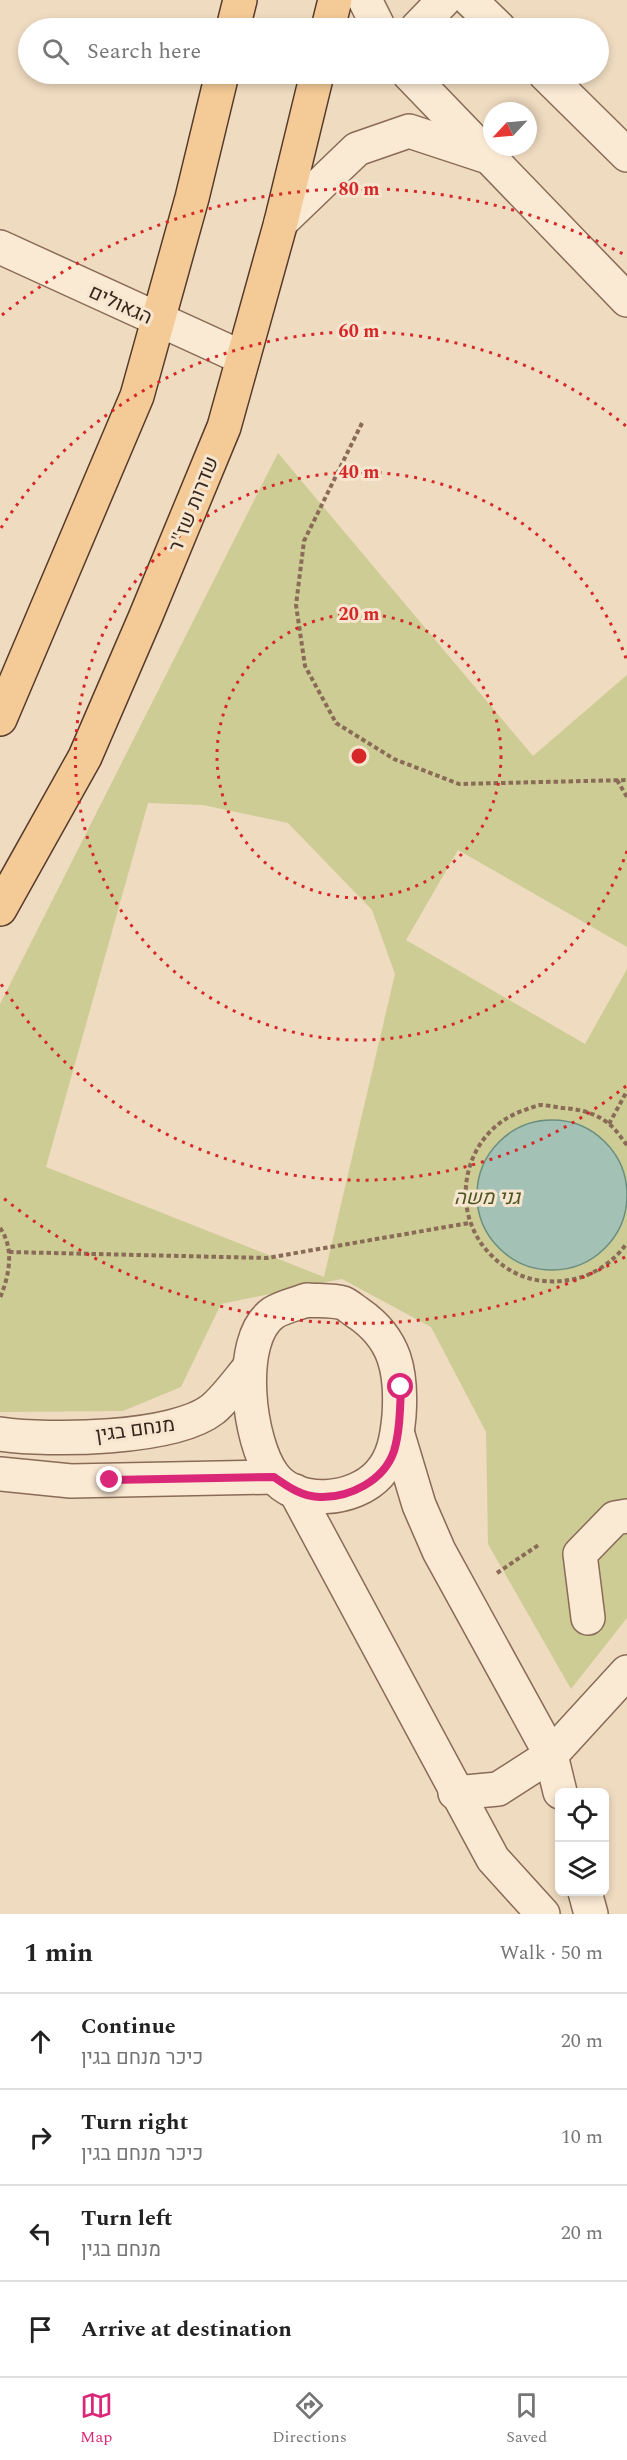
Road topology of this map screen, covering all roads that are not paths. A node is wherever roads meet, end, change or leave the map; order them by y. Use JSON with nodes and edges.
{"nodes":[{"id":1,"x":240,"y":0,"type":"edge"},
{"id":2,"x":335,"y":0,"type":"edge"},
{"id":3,"x":365,"y":0,"type":"edge"},
{"id":4,"x":444,"y":0,"type":"edge"},
{"id":5,"x":470,"y":0,"type":"edge"},
{"id":6,"x":236,"y":18,"type":"edge"},
{"id":7,"x":330,"y":18,"type":"edge"},
{"id":8,"x":374,"y":18,"type":"edge"},
{"id":9,"x":427,"y":18,"type":"edge"},
{"id":10,"x":489,"y":18,"type":"edge"},
{"id":11,"x":220,"y":84,"type":"edge"},
{"id":12,"x":315,"y":84,"type":"edge"},
{"id":13,"x":418,"y":84,"type":"edge"},
{"id":14,"x":555,"y":84,"type":"edge"},
{"id":15,"x":627,"y":154,"type":"edge"},
{"id":16,"x":487,"y":157,"type":"junction"},
{"id":17,"x":281,"y":222,"type":"junction"},
{"id":18,"x":0,"y":247,"type":"edge"},
{"id":19,"x":627,"y":300,"type":"edge"},
{"id":20,"x":158,"y":320,"type":"junction"},
{"id":21,"x":243,"y":358,"type":"junction"},
{"id":22,"x":0,"y":719,"type":"edge"},
{"id":23,"x":0,"y":909,"type":"edge"},
{"id":24,"x":249,"y":1368,"type":"junction"},
{"id":25,"x":0,"y":1434,"type":"edge"},
{"id":26,"x":398,"y":1435,"type":"junction"},
{"id":27,"x":0,"y":1474,"type":"edge"},
{"id":28,"x":284,"y":1484,"type":"junction"},
{"id":29,"x":627,"y":1516,"type":"edge"},
{"id":30,"x":588,"y":1618,"type":"dead end"},
{"id":31,"x":627,"y":1672,"type":"edge"},
{"id":32,"x":551,"y":1755,"type":"junction"},
{"id":33,"x":559,"y":1788,"type":"edge"},
{"id":34,"x":455,"y":1793,"type":"junction"},
{"id":35,"x":586,"y":1896,"type":"edge"},
{"id":36,"x":543,"y":1914,"type":"edge"},
{"id":37,"x":591,"y":1914,"type":"edge"}],
"edges":[{"from":1,"to":6,"type":"main road"},
{"from":2,"to":7,"type":"main road"},
{"from":3,"to":8,"type":"street"},
{"from":4,"to":9,"type":"street"},
{"from":5,"to":10,"type":"street"},
{"from":11,"to":20,"type":"main road"},
{"from":12,"to":17,"type":"main road","name":"שדרות שז\"ר"},
{"from":13,"to":16,"type":"street"},
{"from":14,"to":15,"type":"street"},
{"from":16,"to":17,"type":"street"},
{"from":16,"to":19,"type":"street"},
{"from":17,"to":21,"type":"main road","name":"שדרות שז\"ר"},
{"from":18,"to":20,"type":"street","name":"הגאולים"},
{"from":20,"to":21,"type":"street","name":"הגאולים"},
{"from":20,"to":22,"type":"main road"},
{"from":21,"to":23,"type":"main road","name":"שדרות שז\"ר"},
{"from":24,"to":25,"type":"street","name":"מנחם בגין"},
{"from":24,"to":26,"type":"street"},
{"from":24,"to":28,"type":"street"},
{"from":26,"to":28,"type":"street"},
{"from":26,"to":32,"type":"street"},
{"from":27,"to":28,"type":"street"},
{"from":28,"to":34,"type":"street"},
{"from":29,"to":30,"type":"street"},
{"from":31,"to":32,"type":"street"},
{"from":32,"to":33,"type":"street"},
{"from":32,"to":34,"type":"street"},
{"from":34,"to":36,"type":"street"},
{"from":35,"to":37,"type":"street"}]}
